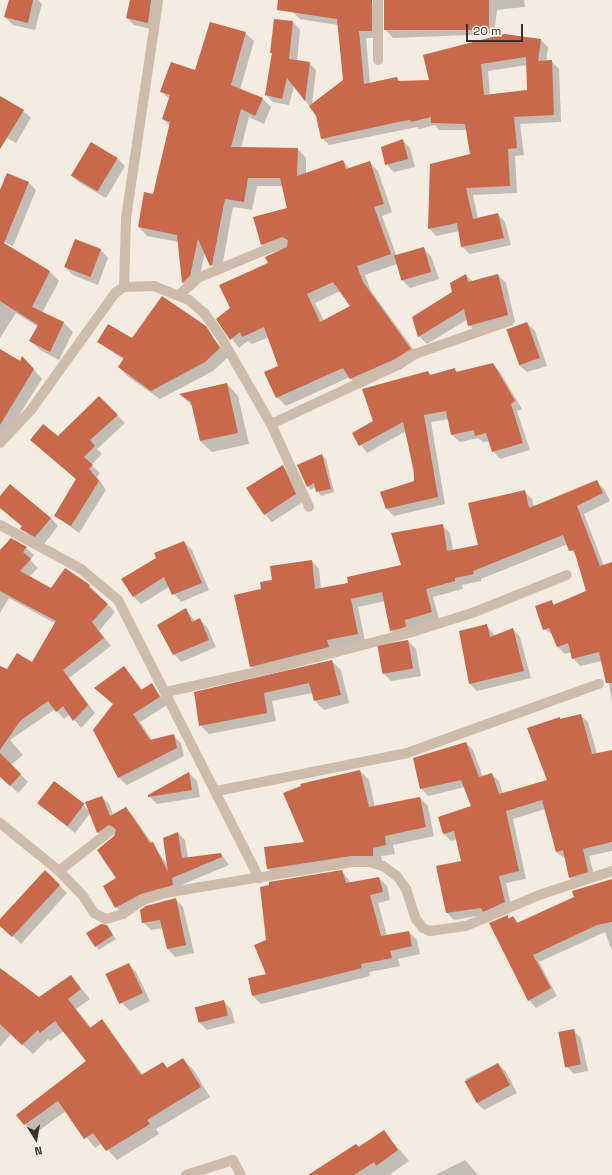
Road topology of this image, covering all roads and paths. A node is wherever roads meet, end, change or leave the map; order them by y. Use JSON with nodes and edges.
{"nodes":[{"id":1,"x":158,"y":0,"type":"edge"},
{"id":2,"x":378,"y":0,"type":"edge"},
{"id":3,"x":378,"y":60,"type":"dead end"},
{"id":4,"x":282,"y":243,"type":"dead end"},
{"id":5,"x":124,"y":287,"type":"junction"},
{"id":6,"x":180,"y":295,"type":"junction"},
{"id":7,"x":509,"y":321,"type":"dead end"},
{"id":8,"x":271,"y":424,"type":"junction"},
{"id":9,"x":0,"y":443,"type":"edge"},
{"id":10,"x":309,"y":507,"type":"dead end"},
{"id":11,"x":0,"y":525,"type":"edge"},
{"id":12,"x":567,"y":575,"type":"dead end"},
{"id":13,"x":599,"y":684,"type":"dead end"},
{"id":14,"x":166,"y":692,"type":"junction"},
{"id":15,"x":217,"y":791,"type":"junction"},
{"id":16,"x":0,"y":823,"type":"edge"},
{"id":17,"x":110,"y":831,"type":"dead end"},
{"id":18,"x":59,"y":871,"type":"junction"},
{"id":19,"x":612,"y":871,"type":"edge"},
{"id":20,"x":260,"y":878,"type":"junction"},
{"id":21,"x":186,"y":1175,"type":"edge"},
{"id":22,"x":241,"y":1175,"type":"edge"}],
"edges":[{"from":1,"to":5,"type":"street"},
{"from":2,"to":3,"type":"street"},
{"from":4,"to":6,"type":"street"},
{"from":5,"to":6,"type":"street"},
{"from":5,"to":9,"type":"street"},
{"from":6,"to":8,"type":"street"},
{"from":7,"to":8,"type":"street"},
{"from":8,"to":10,"type":"street"},
{"from":11,"to":14,"type":"street"},
{"from":12,"to":14,"type":"street"},
{"from":13,"to":15,"type":"street"},
{"from":14,"to":15,"type":"street"},
{"from":15,"to":20,"type":"street"},
{"from":16,"to":18,"type":"street"},
{"from":17,"to":18,"type":"street"},
{"from":18,"to":20,"type":"street"},
{"from":19,"to":20,"type":"street"},
{"from":21,"to":22,"type":"street"}]}
